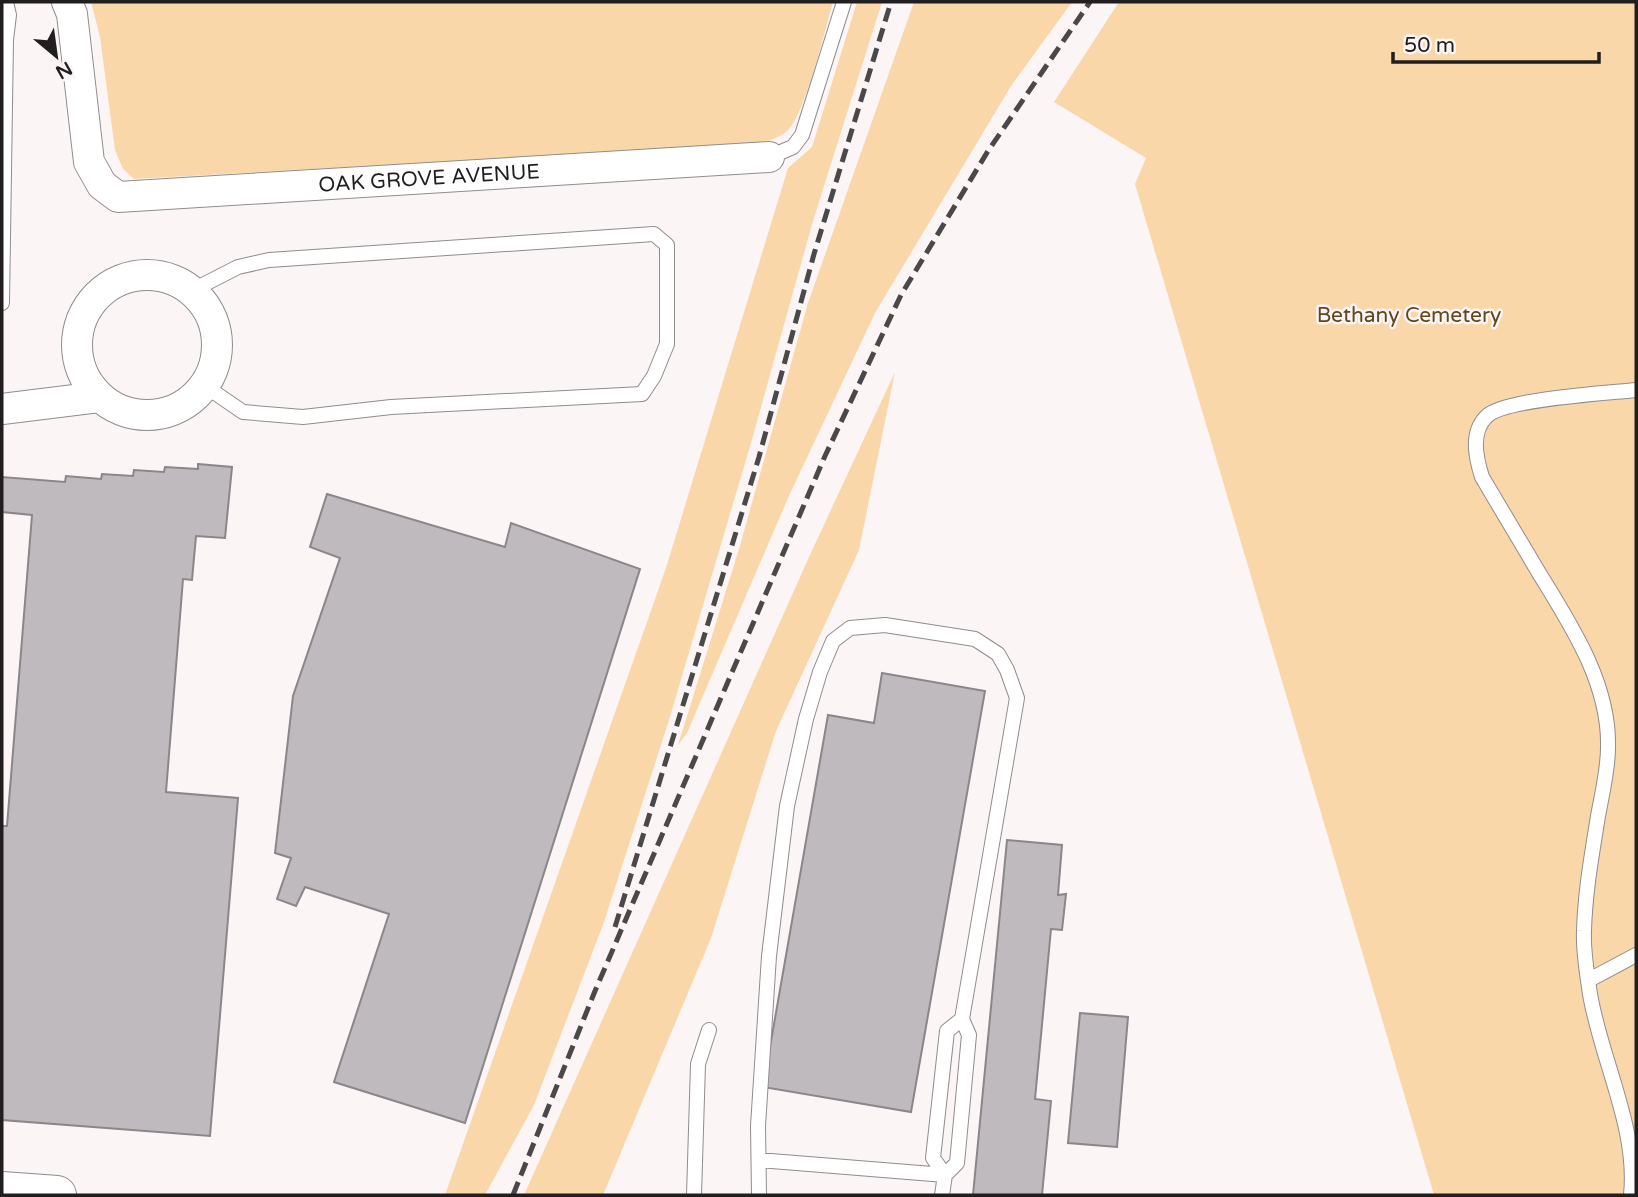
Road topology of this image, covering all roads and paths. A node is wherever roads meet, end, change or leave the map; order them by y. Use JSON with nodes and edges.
{"nodes":[{"id":1,"x":6,"y":2,"type":"edge"},
{"id":2,"x":67,"y":2,"type":"edge"},
{"id":3,"x":844,"y":2,"type":"edge"},
{"id":4,"x":769,"y":158,"type":"joint"},
{"id":5,"x":191,"y":291,"type":"junction"},
{"id":6,"x":2,"y":303,"type":"edge"},
{"id":7,"x":205,"y":386,"type":"junction"},
{"id":8,"x":1636,"y":390,"type":"edge"},
{"id":9,"x":99,"y":397,"type":"junction"},
{"id":10,"x":2,"y":409,"type":"edge"},
{"id":11,"x":1636,"y":955,"type":"edge"},
{"id":12,"x":1589,"y":980,"type":"junction"},
{"id":13,"x":961,"y":1019,"type":"junction"},
{"id":14,"x":709,"y":1030,"type":"dead end"},
{"id":15,"x":759,"y":1160,"type":"junction"},
{"id":16,"x":945,"y":1175,"type":"junction"},
{"id":17,"x":2,"y":1191,"type":"edge"},
{"id":18,"x":57,"y":1195,"type":"edge"},
{"id":19,"x":694,"y":1195,"type":"edge"},
{"id":20,"x":759,"y":1195,"type":"edge"},
{"id":21,"x":942,"y":1195,"type":"edge"},
{"id":22,"x":1631,"y":1195,"type":"edge"}],
"edges":[{"from":1,"to":6,"type":"lane"},
{"from":2,"to":4,"type":"street","name":"OAK GROVE AVENUE"},
{"from":3,"to":4,"type":"lane","name":"OAK GROVE AVENUE"},
{"from":5,"to":7,"type":"street"},
{"from":5,"to":7,"type":"lane"},
{"from":5,"to":9,"type":"street"},
{"from":7,"to":9,"type":"street"},
{"from":8,"to":12,"type":"lane"},
{"from":9,"to":10,"type":"street"},
{"from":11,"to":12,"type":"lane"},
{"from":12,"to":22,"type":"lane"},
{"from":13,"to":15,"type":"lane"},
{"from":13,"to":16,"type":"lane"},
{"from":13,"to":16,"type":"lane"},
{"from":14,"to":19,"type":"lane"},
{"from":15,"to":16,"type":"lane"},
{"from":15,"to":20,"type":"lane"},
{"from":16,"to":21,"type":"lane"},
{"from":17,"to":18,"type":"main road"}]}
